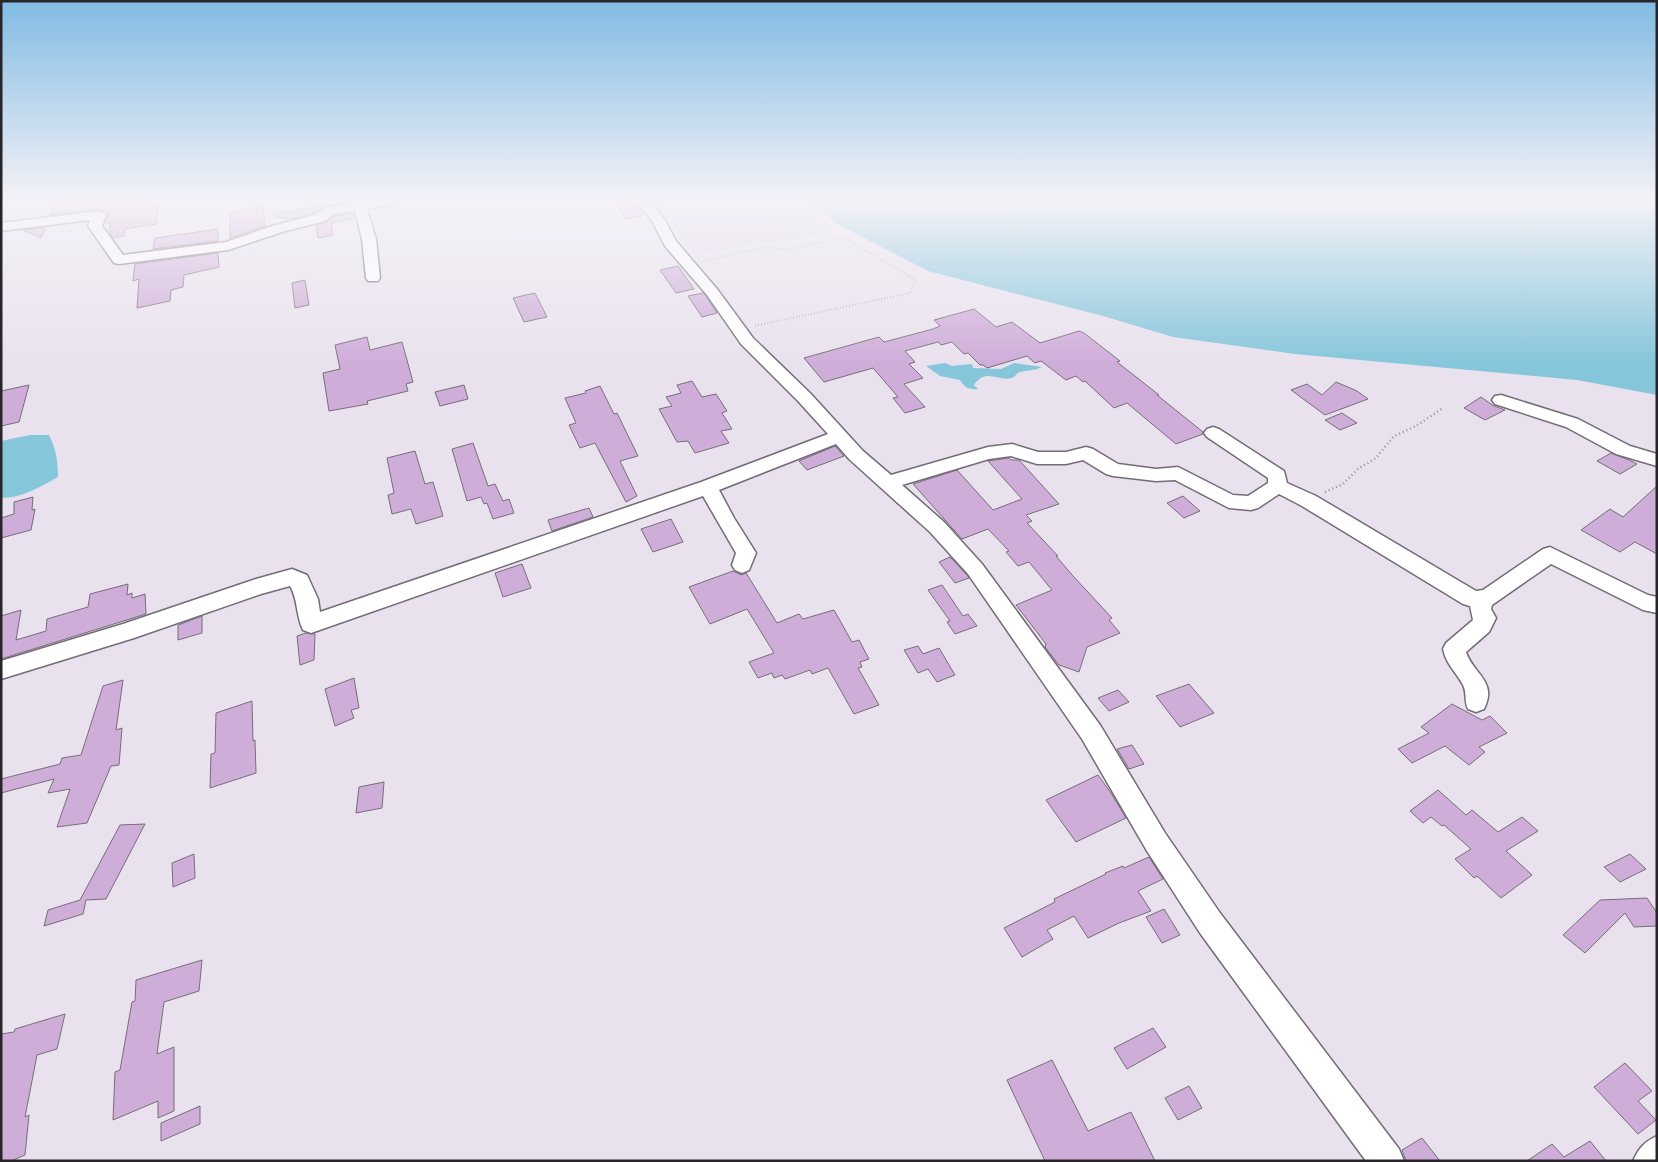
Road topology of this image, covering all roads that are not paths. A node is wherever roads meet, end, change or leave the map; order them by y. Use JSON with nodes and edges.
{"nodes":[{"id":1,"x":116,"y":255,"type":"edge"},
{"id":2,"x":148,"y":255,"type":"edge"},
{"id":3,"x":371,"y":255,"type":"edge"},
{"id":4,"x":680,"y":255,"type":"edge"},
{"id":5,"x":373,"y":278,"type":"dead end"},
{"id":6,"x":1501,"y":400,"type":"dead end"},
{"id":7,"x":1213,"y":433,"type":"dead end"},
{"id":8,"x":838,"y":437,"type":"junction"},
{"id":9,"x":1657,"y":460,"type":"edge"},
{"id":10,"x":888,"y":483,"type":"junction"},
{"id":11,"x":1278,"y":486,"type":"junction"},
{"id":12,"x":708,"y":487,"type":"junction"},
{"id":13,"x":742,"y":565,"type":"dead end"},
{"id":14,"x":1482,"y":600,"type":"junction"},
{"id":15,"x":1657,"y":605,"type":"edge"},
{"id":16,"x":1,"y":670,"type":"edge"},
{"id":17,"x":1476,"y":702,"type":"dead end"},
{"id":18,"x":1657,"y":1153,"type":"edge"},
{"id":19,"x":1387,"y":1161,"type":"edge"},
{"id":20,"x":1650,"y":1161,"type":"edge"}],
"edges":[{"from":1,"to":2,"type":"street"},
{"from":3,"to":5,"type":"street"},
{"from":4,"to":8,"type":"street"},
{"from":6,"to":9,"type":"street"},
{"from":7,"to":11,"type":"street"},
{"from":8,"to":10,"type":"street"},
{"from":8,"to":12,"type":"street"},
{"from":10,"to":11,"type":"street"},
{"from":10,"to":19,"type":"street"},
{"from":11,"to":14,"type":"street"},
{"from":12,"to":13,"type":"street"},
{"from":12,"to":16,"type":"street"},
{"from":14,"to":15,"type":"street"},
{"from":14,"to":17,"type":"street"},
{"from":18,"to":20,"type":"street"}]}
